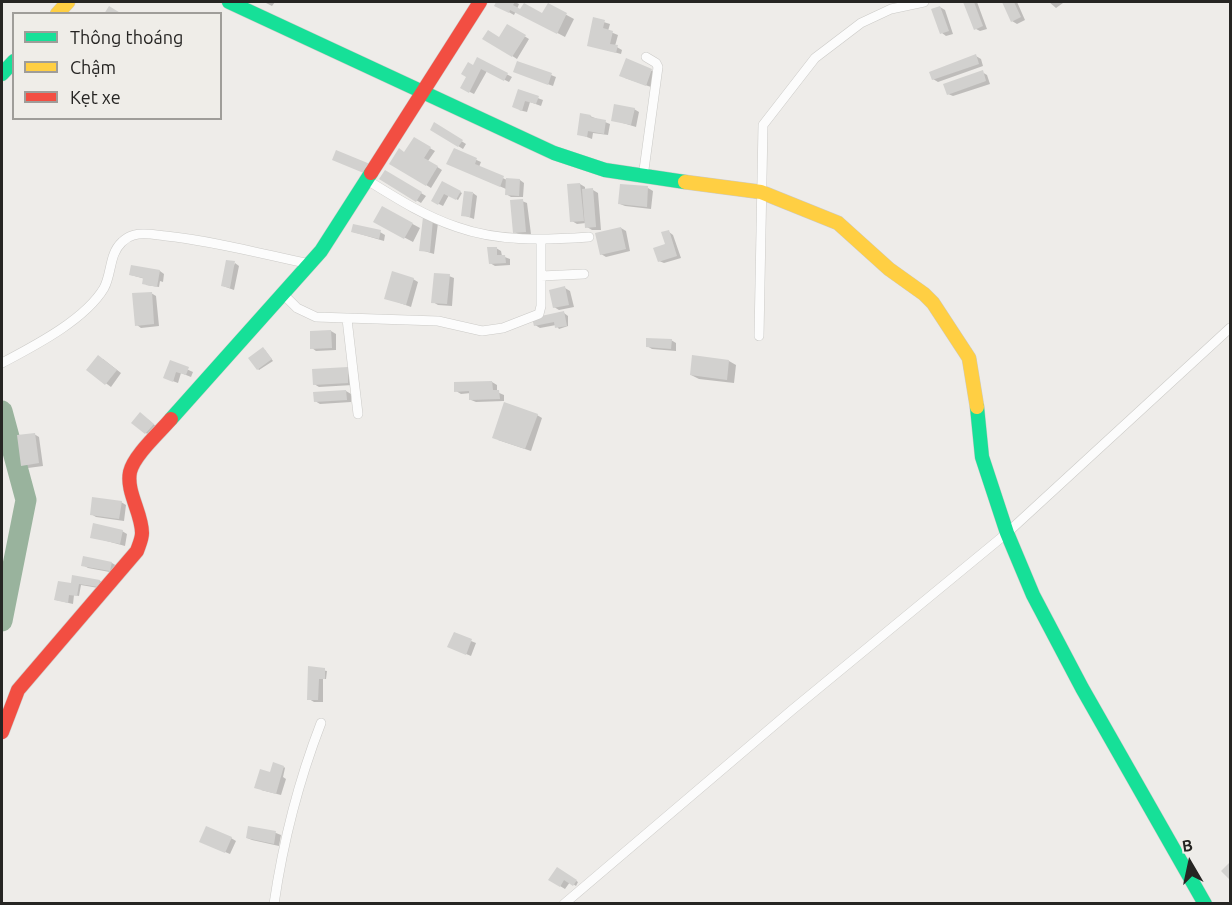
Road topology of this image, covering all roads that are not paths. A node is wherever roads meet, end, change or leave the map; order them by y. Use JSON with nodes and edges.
{"nodes":[{"id":1,"x":229,"y":2,"type":"edge"},
{"id":2,"x":480,"y":2,"type":"edge"},
{"id":3,"x":924,"y":2,"type":"edge"},
{"id":4,"x":646,"y":57,"type":"dead end"},
{"id":5,"x":424,"y":92,"type":"junction"},
{"id":6,"x":643,"y":177,"type":"junction"},
{"id":7,"x":366,"y":180,"type":"junction"},
{"id":8,"x":761,"y":192,"type":"junction"},
{"id":9,"x":589,"y":237,"type":"dead end"},
{"id":10,"x":541,"y":240,"type":"junction"},
{"id":11,"x":310,"y":264,"type":"junction"},
{"id":12,"x":584,"y":274,"type":"dead end"},
{"id":13,"x":541,"y":276,"type":"junction"},
{"id":14,"x":283,"y":294,"type":"junction"},
{"id":15,"x":347,"y":318,"type":"junction"},
{"id":16,"x":1230,"y":328,"type":"edge"},
{"id":17,"x":759,"y":336,"type":"dead end"},
{"id":18,"x":2,"y":363,"type":"edge"},
{"id":19,"x":358,"y":414,"type":"dead end"},
{"id":20,"x":1006,"y":533,"type":"junction"},
{"id":21,"x":321,"y":723,"type":"dead end"},
{"id":22,"x":2,"y":732,"type":"edge"},
{"id":23,"x":274,"y":903,"type":"edge"},
{"id":24,"x":564,"y":903,"type":"edge"},
{"id":25,"x":1205,"y":903,"type":"edge"}],
"edges":[{"from":1,"to":5,"type":"street"},
{"from":2,"to":5,"type":"street"},
{"from":3,"to":8,"type":"street"},
{"from":4,"to":6,"type":"street"},
{"from":5,"to":6,"type":"street"},
{"from":5,"to":7,"type":"street"},
{"from":6,"to":8,"type":"street"},
{"from":7,"to":10,"type":"street"},
{"from":7,"to":11,"type":"street"},
{"from":8,"to":17,"type":"street"},
{"from":8,"to":20,"type":"street"},
{"from":9,"to":10,"type":"street"},
{"from":10,"to":13,"type":"street"},
{"from":11,"to":14,"type":"street"},
{"from":11,"to":18,"type":"street"},
{"from":12,"to":13,"type":"street"},
{"from":13,"to":15,"type":"street"},
{"from":14,"to":15,"type":"street"},
{"from":14,"to":22,"type":"street"},
{"from":15,"to":19,"type":"street"},
{"from":16,"to":20,"type":"street"},
{"from":20,"to":24,"type":"street"},
{"from":20,"to":25,"type":"street"},
{"from":21,"to":23,"type":"street"}]}
